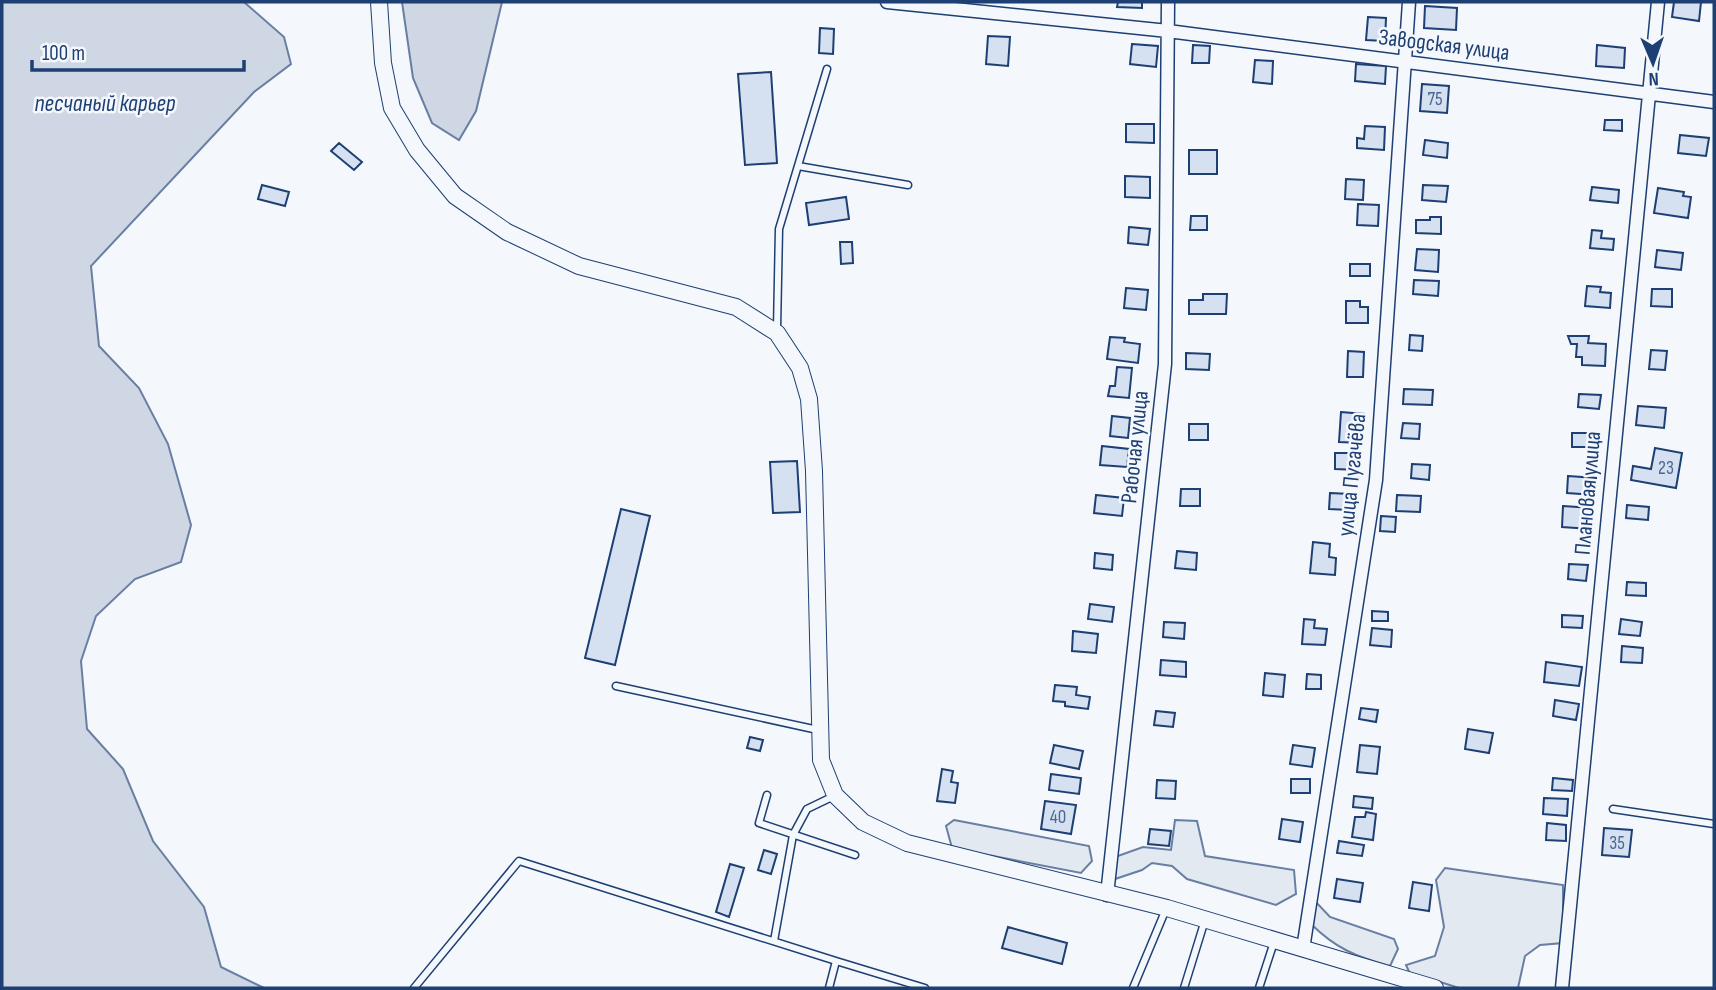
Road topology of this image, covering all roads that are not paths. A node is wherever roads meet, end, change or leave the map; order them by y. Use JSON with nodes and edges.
{"nodes":[{"id":1,"x":379,"y":2,"type":"edge"},
{"id":2,"x":887,"y":2,"type":"edge"},
{"id":3,"x":1168,"y":2,"type":"edge"},
{"id":4,"x":1409,"y":2,"type":"edge"},
{"id":5,"x":1658,"y":2,"type":"edge"},
{"id":6,"x":932,"y":4,"type":"edge"},
{"id":7,"x":1168,"y":31,"type":"junction"},
{"id":8,"x":1405,"y":61,"type":"junction"},
{"id":9,"x":827,"y":69,"type":"dead end"},
{"id":10,"x":1648,"y":92,"type":"junction"},
{"id":11,"x":1714,"y":102,"type":"edge"},
{"id":12,"x":797,"y":166,"type":"junction"},
{"id":13,"x":908,"y":185,"type":"dead end"},
{"id":14,"x":777,"y":333,"type":"junction"},
{"id":15,"x":616,"y":686,"type":"dead end"},
{"id":16,"x":820,"y":730,"type":"junction"},
{"id":17,"x":767,"y":794,"type":"dead end"},
{"id":18,"x":835,"y":795,"type":"junction"},
{"id":19,"x":1613,"y":809,"type":"dead end"},
{"id":20,"x":1714,"y":824,"type":"edge"},
{"id":21,"x":793,"y":835,"type":"junction"},
{"id":22,"x":855,"y":855,"type":"dead end"},
{"id":23,"x":1107,"y":895,"type":"junction"},
{"id":24,"x":1167,"y":908,"type":"junction"},
{"id":25,"x":1205,"y":920,"type":"junction"},
{"id":26,"x":1274,"y":940,"type":"junction"},
{"id":27,"x":774,"y":942,"type":"junction"},
{"id":28,"x":1303,"y":948,"type":"junction"},
{"id":29,"x":836,"y":961,"type":"junction"},
{"id":30,"x":414,"y":988,"type":"edge"},
{"id":31,"x":829,"y":988,"type":"edge"},
{"id":32,"x":925,"y":988,"type":"edge"},
{"id":33,"x":1133,"y":988,"type":"edge"},
{"id":34,"x":1184,"y":988,"type":"edge"},
{"id":35,"x":1259,"y":988,"type":"edge"},
{"id":36,"x":1435,"y":988,"type":"edge"},
{"id":37,"x":1562,"y":988,"type":"edge"}],
"edges":[{"from":1,"to":14,"type":"street"},
{"from":2,"to":6,"type":"street","name":"Заводская улица"},
{"from":3,"to":7,"type":"street","name":"Рабочая улица"},
{"from":4,"to":8,"type":"street","name":"улица Пугачёва"},
{"from":5,"to":10,"type":"street","name":"Плановая улица"},
{"from":6,"to":7,"type":"street","name":"Заводская улица"},
{"from":7,"to":8,"type":"street","name":"Заводская улица"},
{"from":7,"to":23,"type":"street","name":"Рабочая улица"},
{"from":8,"to":10,"type":"street","name":"Заводская улица"},
{"from":8,"to":28,"type":"street","name":"улица Пугачёва"},
{"from":9,"to":12,"type":"lane"},
{"from":10,"to":11,"type":"street","name":"Заводская улица"},
{"from":10,"to":37,"type":"street","name":"Плановая улица"},
{"from":12,"to":13,"type":"lane"},
{"from":12,"to":14,"type":"lane"},
{"from":14,"to":16,"type":"street"},
{"from":15,"to":16,"type":"lane"},
{"from":16,"to":18,"type":"street"},
{"from":17,"to":21,"type":"lane"},
{"from":18,"to":21,"type":"lane"},
{"from":18,"to":23,"type":"street"},
{"from":19,"to":20,"type":"lane"},
{"from":21,"to":22,"type":"lane"},
{"from":21,"to":27,"type":"lane"},
{"from":23,"to":24,"type":"street"},
{"from":24,"to":25,"type":"street"},
{"from":24,"to":33,"type":"lane"},
{"from":25,"to":26,"type":"street"},
{"from":25,"to":34,"type":"lane"},
{"from":26,"to":28,"type":"street"},
{"from":26,"to":35,"type":"lane"},
{"from":27,"to":29,"type":"lane"},
{"from":27,"to":30,"type":"lane"},
{"from":28,"to":36,"type":"street"},
{"from":29,"to":31,"type":"lane"},
{"from":29,"to":32,"type":"lane"}]}
